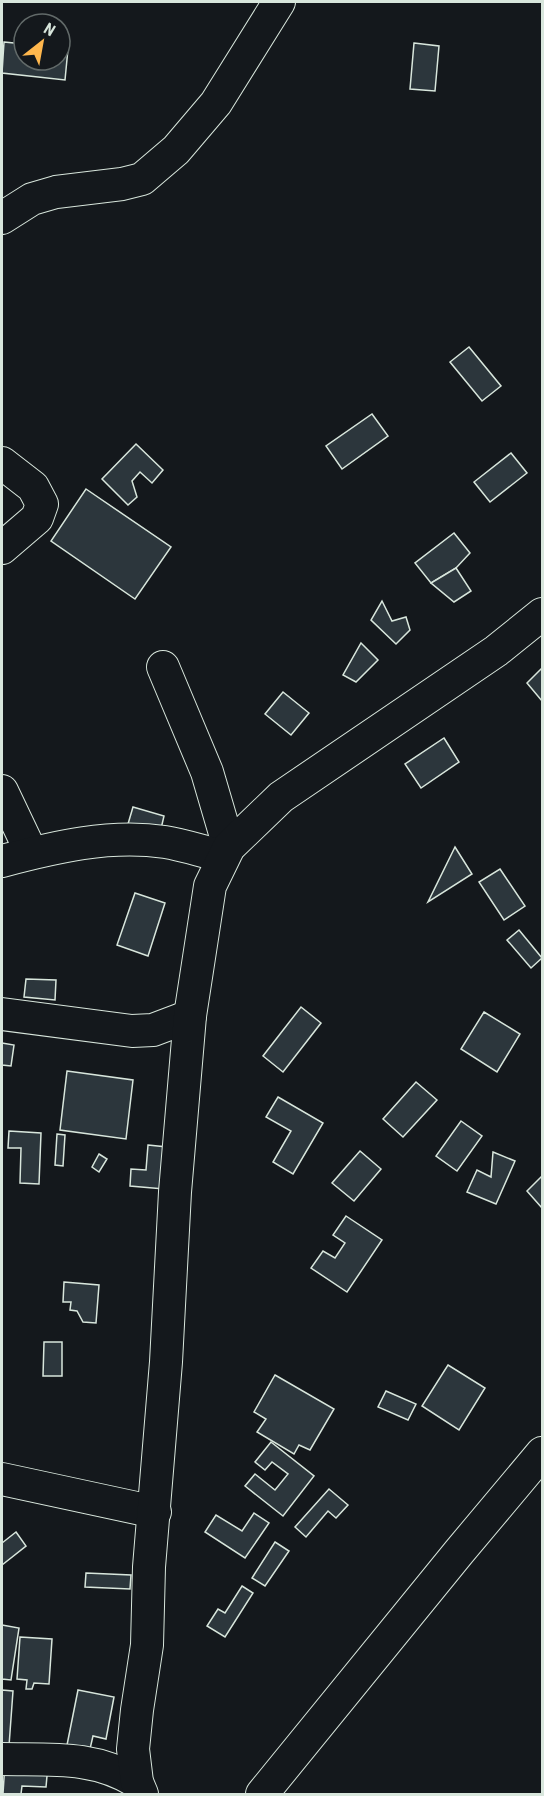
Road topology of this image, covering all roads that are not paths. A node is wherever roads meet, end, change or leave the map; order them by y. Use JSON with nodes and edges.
{"nodes":[{"id":1,"x":279,"y":2,"type":"edge"},
{"id":2,"x":2,"y":218,"type":"edge"},
{"id":3,"x":2,"y":463,"type":"edge"},
{"id":4,"x":37,"y":518,"type":"junction"},
{"id":5,"x":2,"y":533,"type":"edge"},
{"id":6,"x":2,"y":548,"type":"edge"},
{"id":7,"x":543,"y":614,"type":"edge"},
{"id":8,"x":163,"y":667,"type":"dead end"},
{"id":9,"x":2,"y":790,"type":"edge"},
{"id":10,"x":226,"y":851,"type":"junction"},
{"id":11,"x":31,"y":852,"type":"junction"},
{"id":12,"x":2,"y":861,"type":"edge"},
{"id":13,"x":2,"y":1014,"type":"edge"},
{"id":14,"x":190,"y":1016,"type":"junction"},
{"id":15,"x":543,"y":1453,"type":"edge"},
{"id":16,"x":2,"y":1479,"type":"edge"},
{"id":17,"x":155,"y":1512,"type":"junction"},
{"id":18,"x":2,"y":1759,"type":"edge"},
{"id":19,"x":139,"y":1788,"type":"edge"},
{"id":20,"x":262,"y":1794,"type":"edge"}],
"edges":[{"from":1,"to":2,"type":"street"},
{"from":3,"to":4,"type":"street"},
{"from":4,"to":5,"type":"street"},
{"from":4,"to":6,"type":"street"},
{"from":7,"to":10,"type":"street"},
{"from":8,"to":10,"type":"street"},
{"from":9,"to":11,"type":"street"},
{"from":10,"to":11,"type":"street"},
{"from":10,"to":14,"type":"street"},
{"from":11,"to":12,"type":"street"},
{"from":13,"to":14,"type":"street"},
{"from":14,"to":17,"type":"street"},
{"from":15,"to":20,"type":"street"},
{"from":16,"to":17,"type":"street"},
{"from":17,"to":19,"type":"street"},
{"from":18,"to":19,"type":"street"}]}
